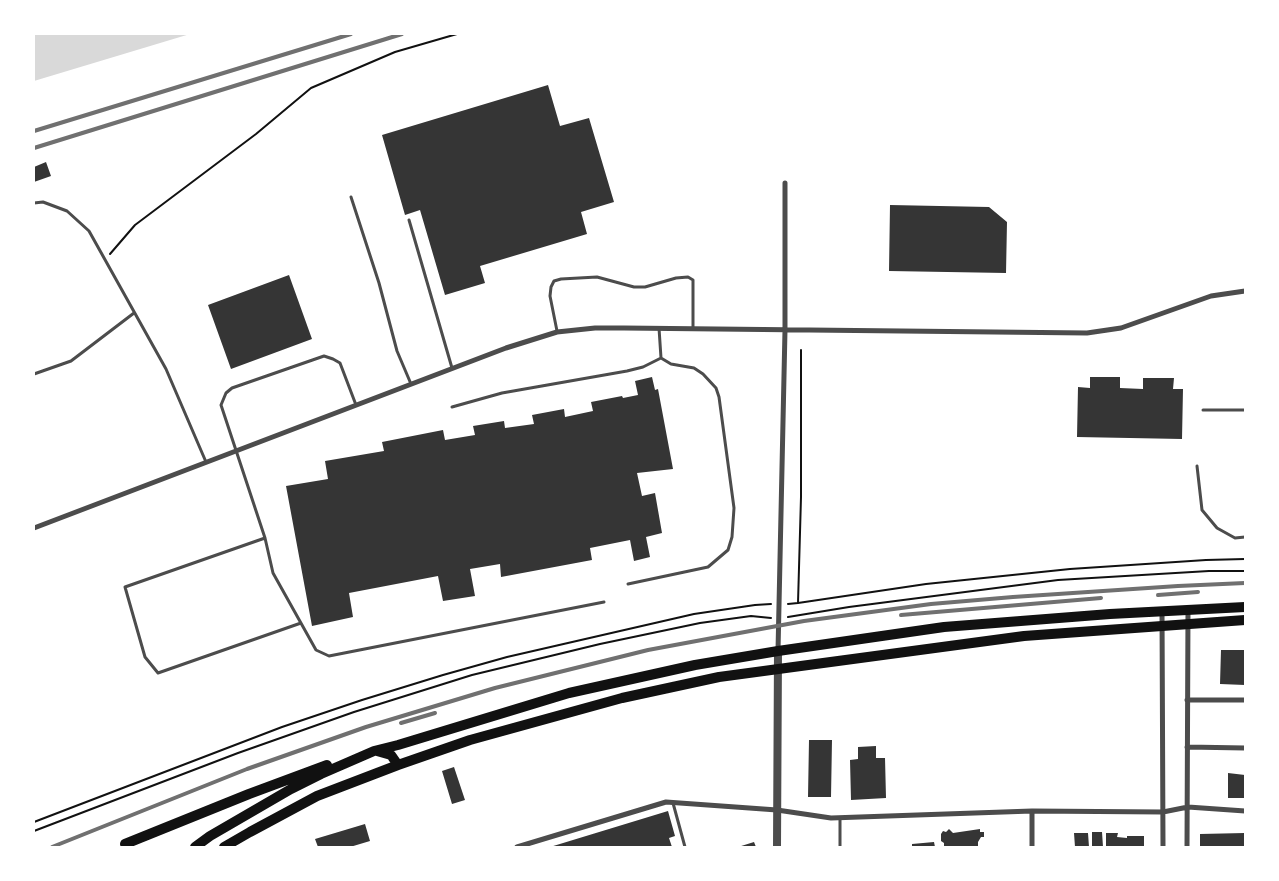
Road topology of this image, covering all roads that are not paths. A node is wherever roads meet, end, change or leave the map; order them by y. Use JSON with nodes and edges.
{"nodes":[{"id":1,"x":785,"y":183,"type":"dead end"},
{"id":2,"x":351,"y":197,"type":"dead end"},
{"id":3,"x":34,"y":203,"type":"edge"},
{"id":4,"x":409,"y":220,"type":"dead end"},
{"id":5,"x":1245,"y":291,"type":"edge"},
{"id":6,"x":134,"y":313,"type":"junction"},
{"id":7,"x":659,"y":328,"type":"junction"},
{"id":8,"x":693,"y":329,"type":"junction"},
{"id":9,"x":784,"y":330,"type":"junction"},
{"id":10,"x":558,"y":332,"type":"junction"},
{"id":11,"x":661,"y":358,"type":"junction"},
{"id":12,"x":452,"y":368,"type":"junction"},
{"id":13,"x":34,"y":374,"type":"edge"},
{"id":14,"x":411,"y":384,"type":"junction"},
{"id":15,"x":356,"y":405,"type":"junction"},
{"id":16,"x":452,"y":407,"type":"dead end"},
{"id":17,"x":1203,"y":410,"type":"dead end"},
{"id":18,"x":1245,"y":410,"type":"edge"},
{"id":19,"x":237,"y":450,"type":"junction"},
{"id":20,"x":206,"y":462,"type":"junction"},
{"id":21,"x":1197,"y":466,"type":"dead end"},
{"id":22,"x":34,"y":528,"type":"edge"},
{"id":23,"x":266,"y":538,"type":"junction"},
{"id":24,"x":1245,"y":538,"type":"edge"},
{"id":25,"x":628,"y":584,"type":"dead end"},
{"id":26,"x":604,"y":602,"type":"dead end"},
{"id":27,"x":1245,"y":607,"type":"edge"},
{"id":28,"x":1188,"y":609,"type":"junction"},
{"id":29,"x":1162,"y":611,"type":"junction"},
{"id":30,"x":1245,"y":620,"type":"edge"},
{"id":31,"x":301,"y":623,"type":"junction"},
{"id":32,"x":1188,"y":623,"type":"junction"},
{"id":33,"x":1161,"y":625,"type":"junction"},
{"id":34,"x":778,"y":650,"type":"junction"},
{"id":35,"x":779,"y":668,"type":"junction"},
{"id":36,"x":1187,"y":700,"type":"junction"},
{"id":37,"x":1245,"y":700,"type":"edge"},
{"id":38,"x":1187,"y":747,"type":"junction"},
{"id":39,"x":1245,"y":748,"type":"edge"},
{"id":40,"x":374,"y":750,"type":"junction"},
{"id":41,"x":398,"y":765,"type":"junction"},
{"id":42,"x":673,"y":802,"type":"junction"},
{"id":43,"x":1188,"y":807,"type":"junction"},
{"id":44,"x":777,"y":810,"type":"junction"},
{"id":45,"x":1032,"y":811,"type":"junction"},
{"id":46,"x":1245,"y":811,"type":"edge"},
{"id":47,"x":1163,"y":812,"type":"junction"},
{"id":48,"x":840,"y":818,"type":"junction"},
{"id":49,"x":126,"y":846,"type":"edge"},
{"id":50,"x":195,"y":847,"type":"edge"},
{"id":51,"x":224,"y":847,"type":"edge"},
{"id":52,"x":517,"y":847,"type":"edge"},
{"id":53,"x":685,"y":847,"type":"edge"},
{"id":54,"x":777,"y":847,"type":"edge"},
{"id":55,"x":840,"y":847,"type":"edge"},
{"id":56,"x":1032,"y":847,"type":"edge"},
{"id":57,"x":1163,"y":847,"type":"edge"},
{"id":58,"x":1187,"y":847,"type":"edge"}],
"edges":[{"from":1,"to":9,"type":"street"},
{"from":2,"to":14,"type":"lane"},
{"from":3,"to":6,"type":"lane"},
{"from":4,"to":12,"type":"lane"},
{"from":5,"to":9,"type":"street"},
{"from":6,"to":13,"type":"lane"},
{"from":6,"to":20,"type":"lane"},
{"from":7,"to":8,"type":"street"},
{"from":7,"to":10,"type":"street"},
{"from":7,"to":11,"type":"lane"},
{"from":8,"to":9,"type":"street"},
{"from":8,"to":10,"type":"lane"},
{"from":9,"to":34,"type":"street"},
{"from":10,"to":12,"type":"street"},
{"from":11,"to":16,"type":"lane"},
{"from":11,"to":25,"type":"lane"},
{"from":12,"to":14,"type":"street"},
{"from":14,"to":15,"type":"street"},
{"from":15,"to":19,"type":"street"},
{"from":15,"to":19,"type":"lane"},
{"from":17,"to":18,"type":"lane"},
{"from":19,"to":20,"type":"street"},
{"from":19,"to":23,"type":"lane"},
{"from":20,"to":22,"type":"street"},
{"from":21,"to":24,"type":"lane"},
{"from":23,"to":31,"type":"lane"},
{"from":23,"to":31,"type":"lane"},
{"from":26,"to":31,"type":"lane"},
{"from":27,"to":28,"type":"main road"},
{"from":28,"to":29,"type":"main road"},
{"from":28,"to":32,"type":"street"},
{"from":29,"to":33,"type":"street"},
{"from":29,"to":34,"type":"main road"},
{"from":30,"to":32,"type":"main road"},
{"from":32,"to":33,"type":"main road"},
{"from":32,"to":36,"type":"street"},
{"from":33,"to":35,"type":"main road"},
{"from":33,"to":47,"type":"street"},
{"from":34,"to":35,"type":"street"},
{"from":34,"to":40,"type":"main road"},
{"from":35,"to":41,"type":"main road"},
{"from":35,"to":44,"type":"street"},
{"from":36,"to":37,"type":"street"},
{"from":36,"to":38,"type":"street"},
{"from":38,"to":39,"type":"street"},
{"from":38,"to":43,"type":"street"},
{"from":40,"to":41,"type":"main road"},
{"from":40,"to":49,"type":"main road"},
{"from":40,"to":50,"type":"main road"},
{"from":41,"to":51,"type":"main road"},
{"from":42,"to":44,"type":"street"},
{"from":42,"to":52,"type":"street"},
{"from":42,"to":53,"type":"lane"},
{"from":43,"to":46,"type":"street"},
{"from":43,"to":47,"type":"street"},
{"from":43,"to":58,"type":"street"},
{"from":44,"to":48,"type":"street"},
{"from":44,"to":54,"type":"street"},
{"from":45,"to":47,"type":"street"},
{"from":45,"to":48,"type":"street"},
{"from":45,"to":56,"type":"street"},
{"from":47,"to":57,"type":"street"},
{"from":48,"to":55,"type":"lane"}]}
